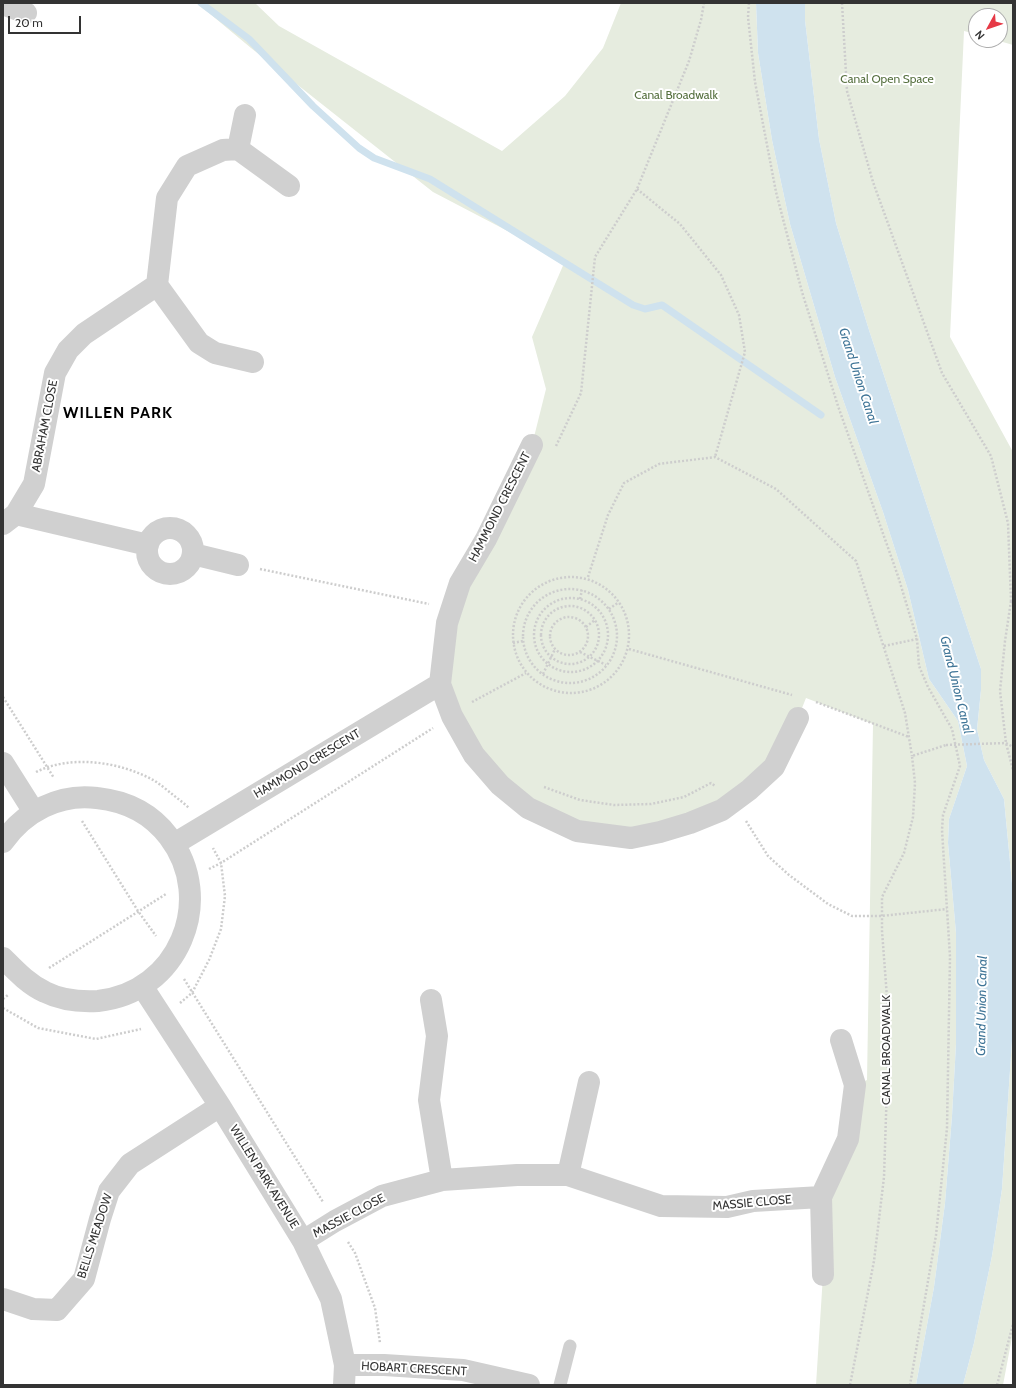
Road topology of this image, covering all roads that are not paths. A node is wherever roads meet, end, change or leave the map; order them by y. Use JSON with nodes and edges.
{"nodes":[{"id":1,"x":3,"y":4,"type":"edge"},
{"id":2,"x":26,"y":13,"type":"dead end"},
{"id":3,"x":245,"y":115,"type":"dead end"},
{"id":4,"x":238,"y":149,"type":"junction"},
{"id":5,"x":290,"y":186,"type":"dead end"},
{"id":6,"x":157,"y":285,"type":"junction"},
{"id":7,"x":253,"y":362,"type":"dead end"},
{"id":8,"x":532,"y":445,"type":"dead end"},
{"id":9,"x":10,"y":519,"type":"edge"},
{"id":10,"x":148,"y":545,"type":"junction"},
{"id":11,"x":193,"y":554,"type":"junction"},
{"id":12,"x":238,"y":565,"type":"road end"},
{"id":13,"x":440,"y":684,"type":"junction"},
{"id":14,"x":798,"y":718,"type":"dead end"},
{"id":15,"x":3,"y":763,"type":"edge"},
{"id":16,"x":34,"y":812,"type":"junction"},
{"id":17,"x":3,"y":842,"type":"edge"},
{"id":18,"x":174,"y":844,"type":"junction"},
{"id":19,"x":3,"y":958,"type":"edge"},
{"id":20,"x":142,"y":986,"type":"junction"},
{"id":21,"x":431,"y":1000,"type":"dead end"},
{"id":22,"x":841,"y":1040,"type":"dead end"},
{"id":23,"x":589,"y":1082,"type":"dead end"},
{"id":24,"x":220,"y":1106,"type":"junction"},
{"id":25,"x":568,"y":1175,"type":"junction"},
{"id":26,"x":442,"y":1180,"type":"junction"},
{"id":27,"x":821,"y":1197,"type":"junction"},
{"id":28,"x":303,"y":1241,"type":"junction"},
{"id":29,"x":823,"y":1275,"type":"dead end"},
{"id":30,"x":3,"y":1300,"type":"edge"},
{"id":31,"x":570,"y":1346,"type":"dead end"},
{"id":32,"x":345,"y":1375,"type":"edge"},
{"id":33,"x":529,"y":1385,"type":"edge"},
{"id":34,"x":560,"y":1385,"type":"edge"}],
"edges":[{"from":1,"to":2,"type":"street"},
{"from":3,"to":4,"type":"street"},
{"from":4,"to":5,"type":"street"},
{"from":4,"to":6,"type":"street"},
{"from":6,"to":7,"type":"street"},
{"from":6,"to":9,"type":"street","name":"ABRAHAM CLOSE"},
{"from":8,"to":13,"type":"street","name":"HAMMOND CRESCENT"},
{"from":9,"to":10,"type":"street","name":"ABRAHAM CLOSE"},
{"from":10,"to":11,"type":"street"},
{"from":10,"to":11,"type":"street"},
{"from":11,"to":12,"type":"street"},
{"from":13,"to":14,"type":"street","name":"HAMMOND CRESCENT"},
{"from":13,"to":18,"type":"street","name":"HAMMOND CRESCENT"},
{"from":15,"to":16,"type":"street"},
{"from":16,"to":17,"type":"street"},
{"from":16,"to":18,"type":"street"},
{"from":18,"to":20,"type":"street"},
{"from":19,"to":20,"type":"street"},
{"from":20,"to":24,"type":"street","name":"WILLEN PARK AVENUE"},
{"from":21,"to":26,"type":"street"},
{"from":22,"to":27,"type":"street"},
{"from":23,"to":25,"type":"street"},
{"from":24,"to":28,"type":"street","name":"WILLEN PARK AVENUE"},
{"from":24,"to":30,"type":"street","name":"BELLS MEADOW"},
{"from":25,"to":26,"type":"street","name":"MASSIE CLOSE"},
{"from":25,"to":27,"type":"street","name":"MASSIE CLOSE"},
{"from":26,"to":28,"type":"street","name":"MASSIE CLOSE"},
{"from":27,"to":29,"type":"street"},
{"from":28,"to":32,"type":"street","name":"WILLEN PARK AVENUE"},
{"from":31,"to":34,"type":"lane"},
{"from":32,"to":33,"type":"street","name":"HOBART CRESCENT"}]}
